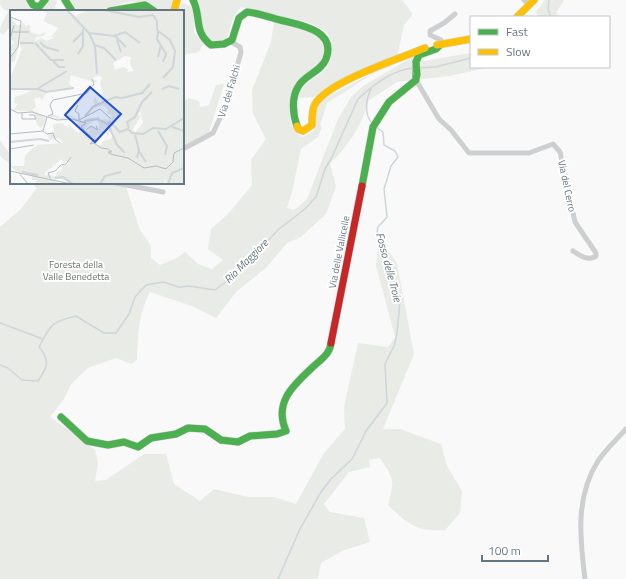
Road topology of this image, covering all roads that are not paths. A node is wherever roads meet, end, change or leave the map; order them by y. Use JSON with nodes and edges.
{"nodes":[{"id":1,"x":30,"y":0,"type":"edge"},
{"id":2,"x":45,"y":0,"type":"edge"},
{"id":3,"x":65,"y":0,"type":"edge"},
{"id":4,"x":178,"y":0,"type":"edge"},
{"id":5,"x":193,"y":0,"type":"edge"},
{"id":6,"x":529,"y":2,"type":"edge"},
{"id":7,"x":71,"y":10,"type":"edge"},
{"id":8,"x":116,"y":10,"type":"edge"},
{"id":9,"x":152,"y":10,"type":"edge"},
{"id":10,"x":174,"y":10,"type":"edge"},
{"id":11,"x":455,"y":14,"type":"dead end"},
{"id":12,"x":518,"y":16,"type":"edge"},
{"id":13,"x":470,"y":39,"type":"edge"},
{"id":14,"x":231,"y":42,"type":"junction"},
{"id":15,"x":442,"y":44,"type":"junction"},
{"id":16,"x":417,"y":77,"type":"junction"},
{"id":17,"x":184,"y":149,"type":"edge"},
{"id":18,"x":121,"y":184,"type":"edge"},
{"id":19,"x":163,"y":192,"type":"dead end"},
{"id":20,"x":573,"y":250,"type":"dead end"},
{"id":21,"x":61,"y":417,"type":"dead end"},
{"id":22,"x":626,"y":429,"type":"edge"},
{"id":23,"x":585,"y":579,"type":"edge"}],
"edges":[{"from":1,"to":2,"type":"street"},
{"from":3,"to":7,"type":"street"},
{"from":4,"to":10,"type":"street"},
{"from":5,"to":14,"type":"street"},
{"from":6,"to":12,"type":"street"},
{"from":8,"to":9,"type":"street"},
{"from":11,"to":15,"type":"street"},
{"from":13,"to":15,"type":"street"},
{"from":14,"to":15,"type":"street"},
{"from":14,"to":17,"type":"street","name":"Via dei Falchi"},
{"from":15,"to":16,"type":"street","bridge":true},
{"from":16,"to":20,"type":"street","name":"Via del Cerro"},
{"from":16,"to":21,"type":"street","name":"Via delle Vallicelle"},
{"from":18,"to":19,"type":"street"},
{"from":22,"to":23,"type":"street"}]}
